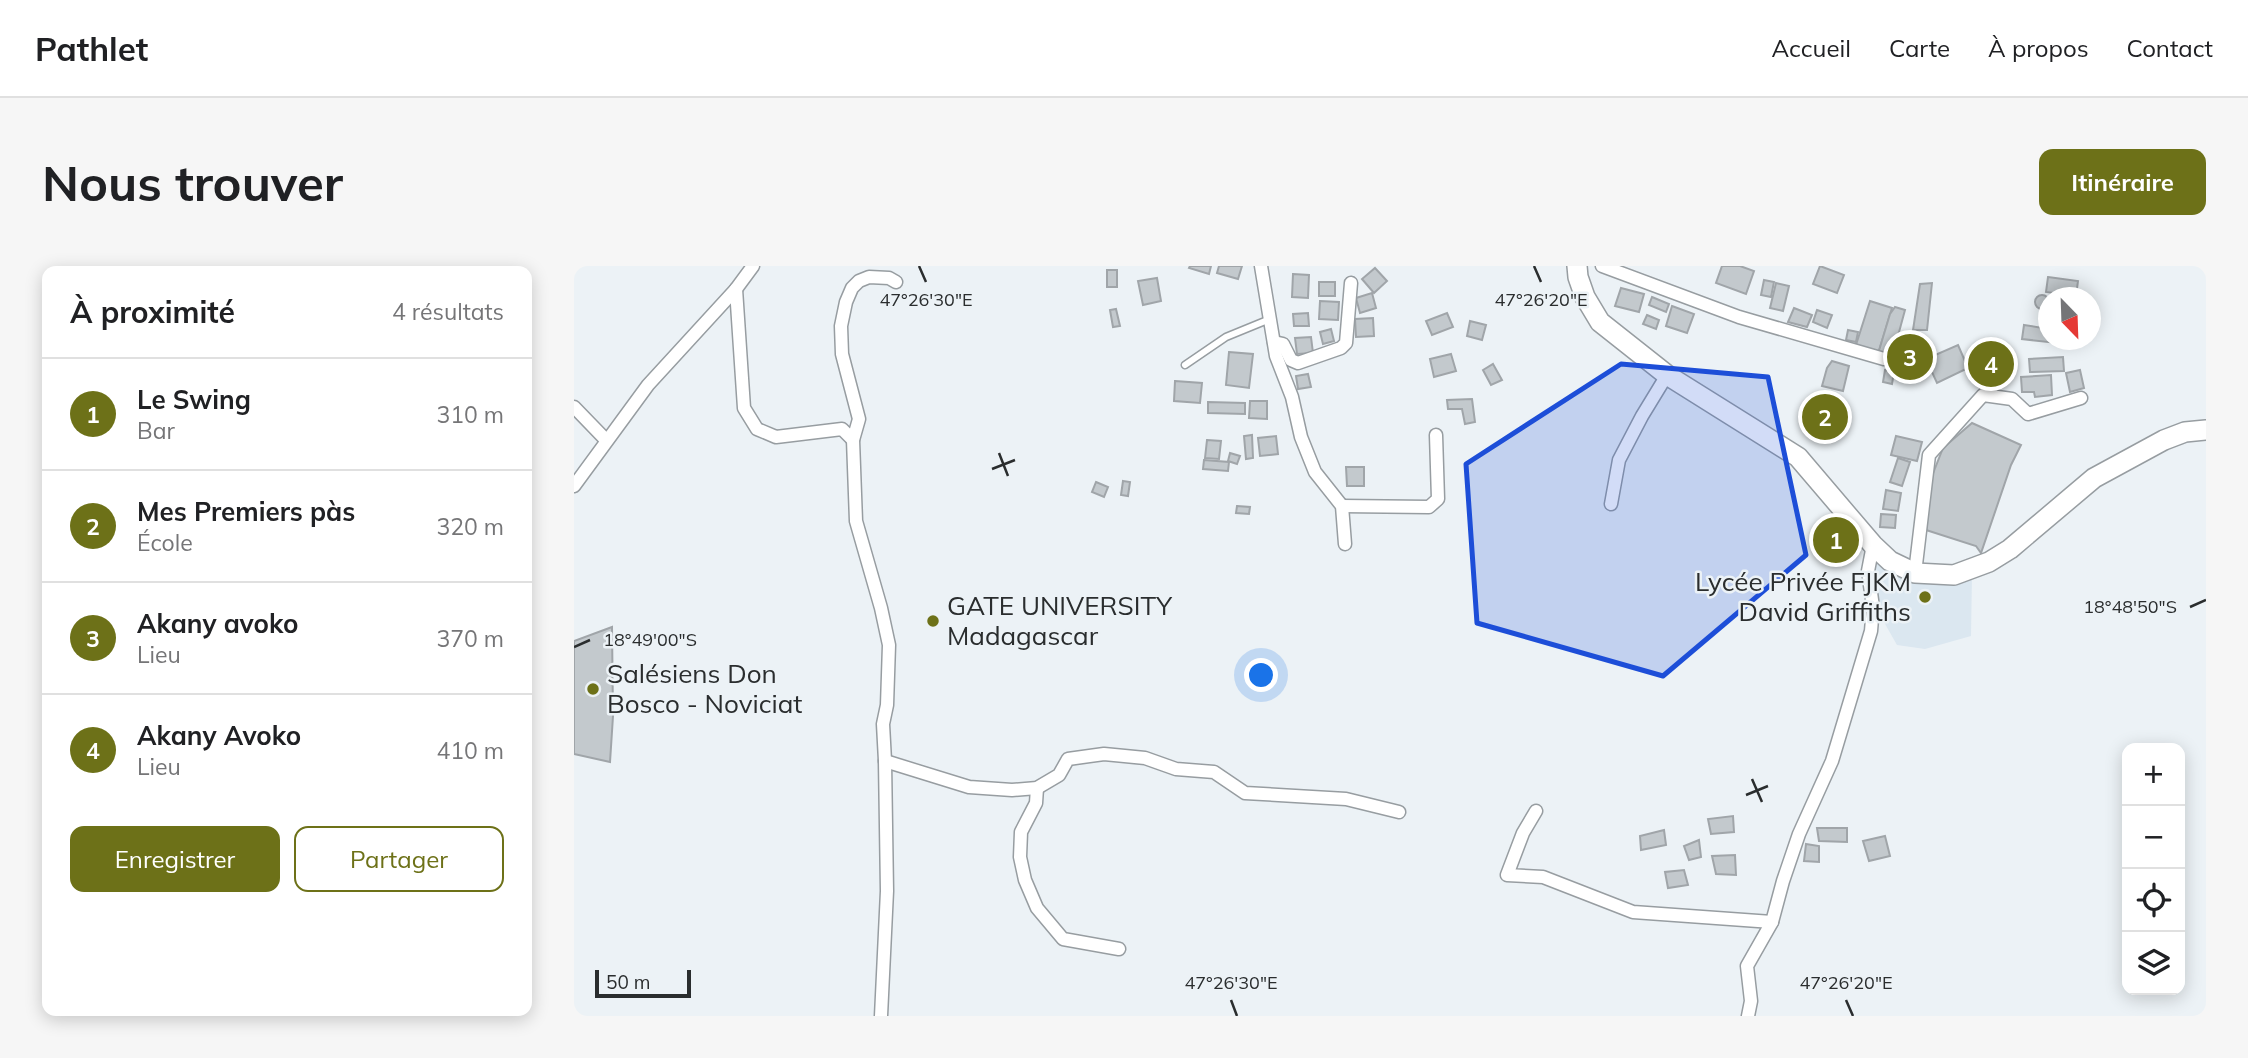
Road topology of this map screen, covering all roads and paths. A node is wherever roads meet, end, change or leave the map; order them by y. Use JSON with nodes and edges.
{"nodes":[{"id":1,"x":753,"y":266,"type":"edge"},
{"id":2,"x":1261,"y":266,"type":"edge"},
{"id":3,"x":1577,"y":266,"type":"edge"},
{"id":4,"x":1602,"y":266,"type":"edge"},
{"id":5,"x":895,"y":282,"type":"dead end"},
{"id":6,"x":1351,"y":283,"type":"dead end"},
{"id":7,"x":736,"y":289,"type":"junction"},
{"id":8,"x":1270,"y":319,"type":"junction"},
{"id":9,"x":1274,"y":342,"type":"junction"},
{"id":10,"x":1884,"y":359,"type":"dead end"},
{"id":11,"x":1185,"y":365,"type":"dead end"},
{"id":12,"x":1667,"y":375,"type":"junction"},
{"id":13,"x":2081,"y":398,"type":"dead end"},
{"id":14,"x":574,"y":407,"type":"edge"},
{"id":15,"x":2206,"y":430,"type":"edge"},
{"id":16,"x":1436,"y":435,"type":"dead end"},
{"id":17,"x":607,"y":440,"type":"junction"},
{"id":18,"x":853,"y":440,"type":"junction"},
{"id":19,"x":574,"y":486,"type":"edge"},
{"id":20,"x":1611,"y":504,"type":"dead end"},
{"id":21,"x":1342,"y":506,"type":"junction"},
{"id":22,"x":1345,"y":544,"type":"dead end"},
{"id":23,"x":1873,"y":545,"type":"junction"},
{"id":24,"x":1915,"y":573,"type":"junction"},
{"id":25,"x":885,"y":761,"type":"junction"},
{"id":26,"x":1037,"y":788,"type":"junction"},
{"id":27,"x":1536,"y":811,"type":"dead end"},
{"id":28,"x":1399,"y":812,"type":"dead end"},
{"id":29,"x":1772,"y":922,"type":"junction"},
{"id":30,"x":1119,"y":949,"type":"dead end"},
{"id":31,"x":881,"y":1016,"type":"edge"},
{"id":32,"x":1748,"y":1016,"type":"edge"}],
"edges":[{"from":1,"to":7,"type":"street"},
{"from":2,"to":8,"type":"street"},
{"from":3,"to":12,"type":"main road"},
{"from":4,"to":10,"type":"street"},
{"from":5,"to":18,"type":"street"},
{"from":6,"to":9,"type":"street"},
{"from":7,"to":17,"type":"street"},
{"from":7,"to":18,"type":"street"},
{"from":8,"to":9,"type":"street"},
{"from":8,"to":11,"type":"lane"},
{"from":9,"to":21,"type":"street"},
{"from":12,"to":20,"type":"street"},
{"from":12,"to":23,"type":"main road"},
{"from":13,"to":24,"type":"street"},
{"from":14,"to":17,"type":"street"},
{"from":15,"to":24,"type":"main road"},
{"from":16,"to":21,"type":"street"},
{"from":17,"to":19,"type":"street"},
{"from":18,"to":25,"type":"street"},
{"from":21,"to":22,"type":"street"},
{"from":23,"to":24,"type":"main road"},
{"from":23,"to":29,"type":"street"},
{"from":25,"to":26,"type":"street"},
{"from":25,"to":31,"type":"street"},
{"from":26,"to":28,"type":"street"},
{"from":26,"to":30,"type":"street"},
{"from":27,"to":29,"type":"street"},
{"from":29,"to":32,"type":"street"}]}
